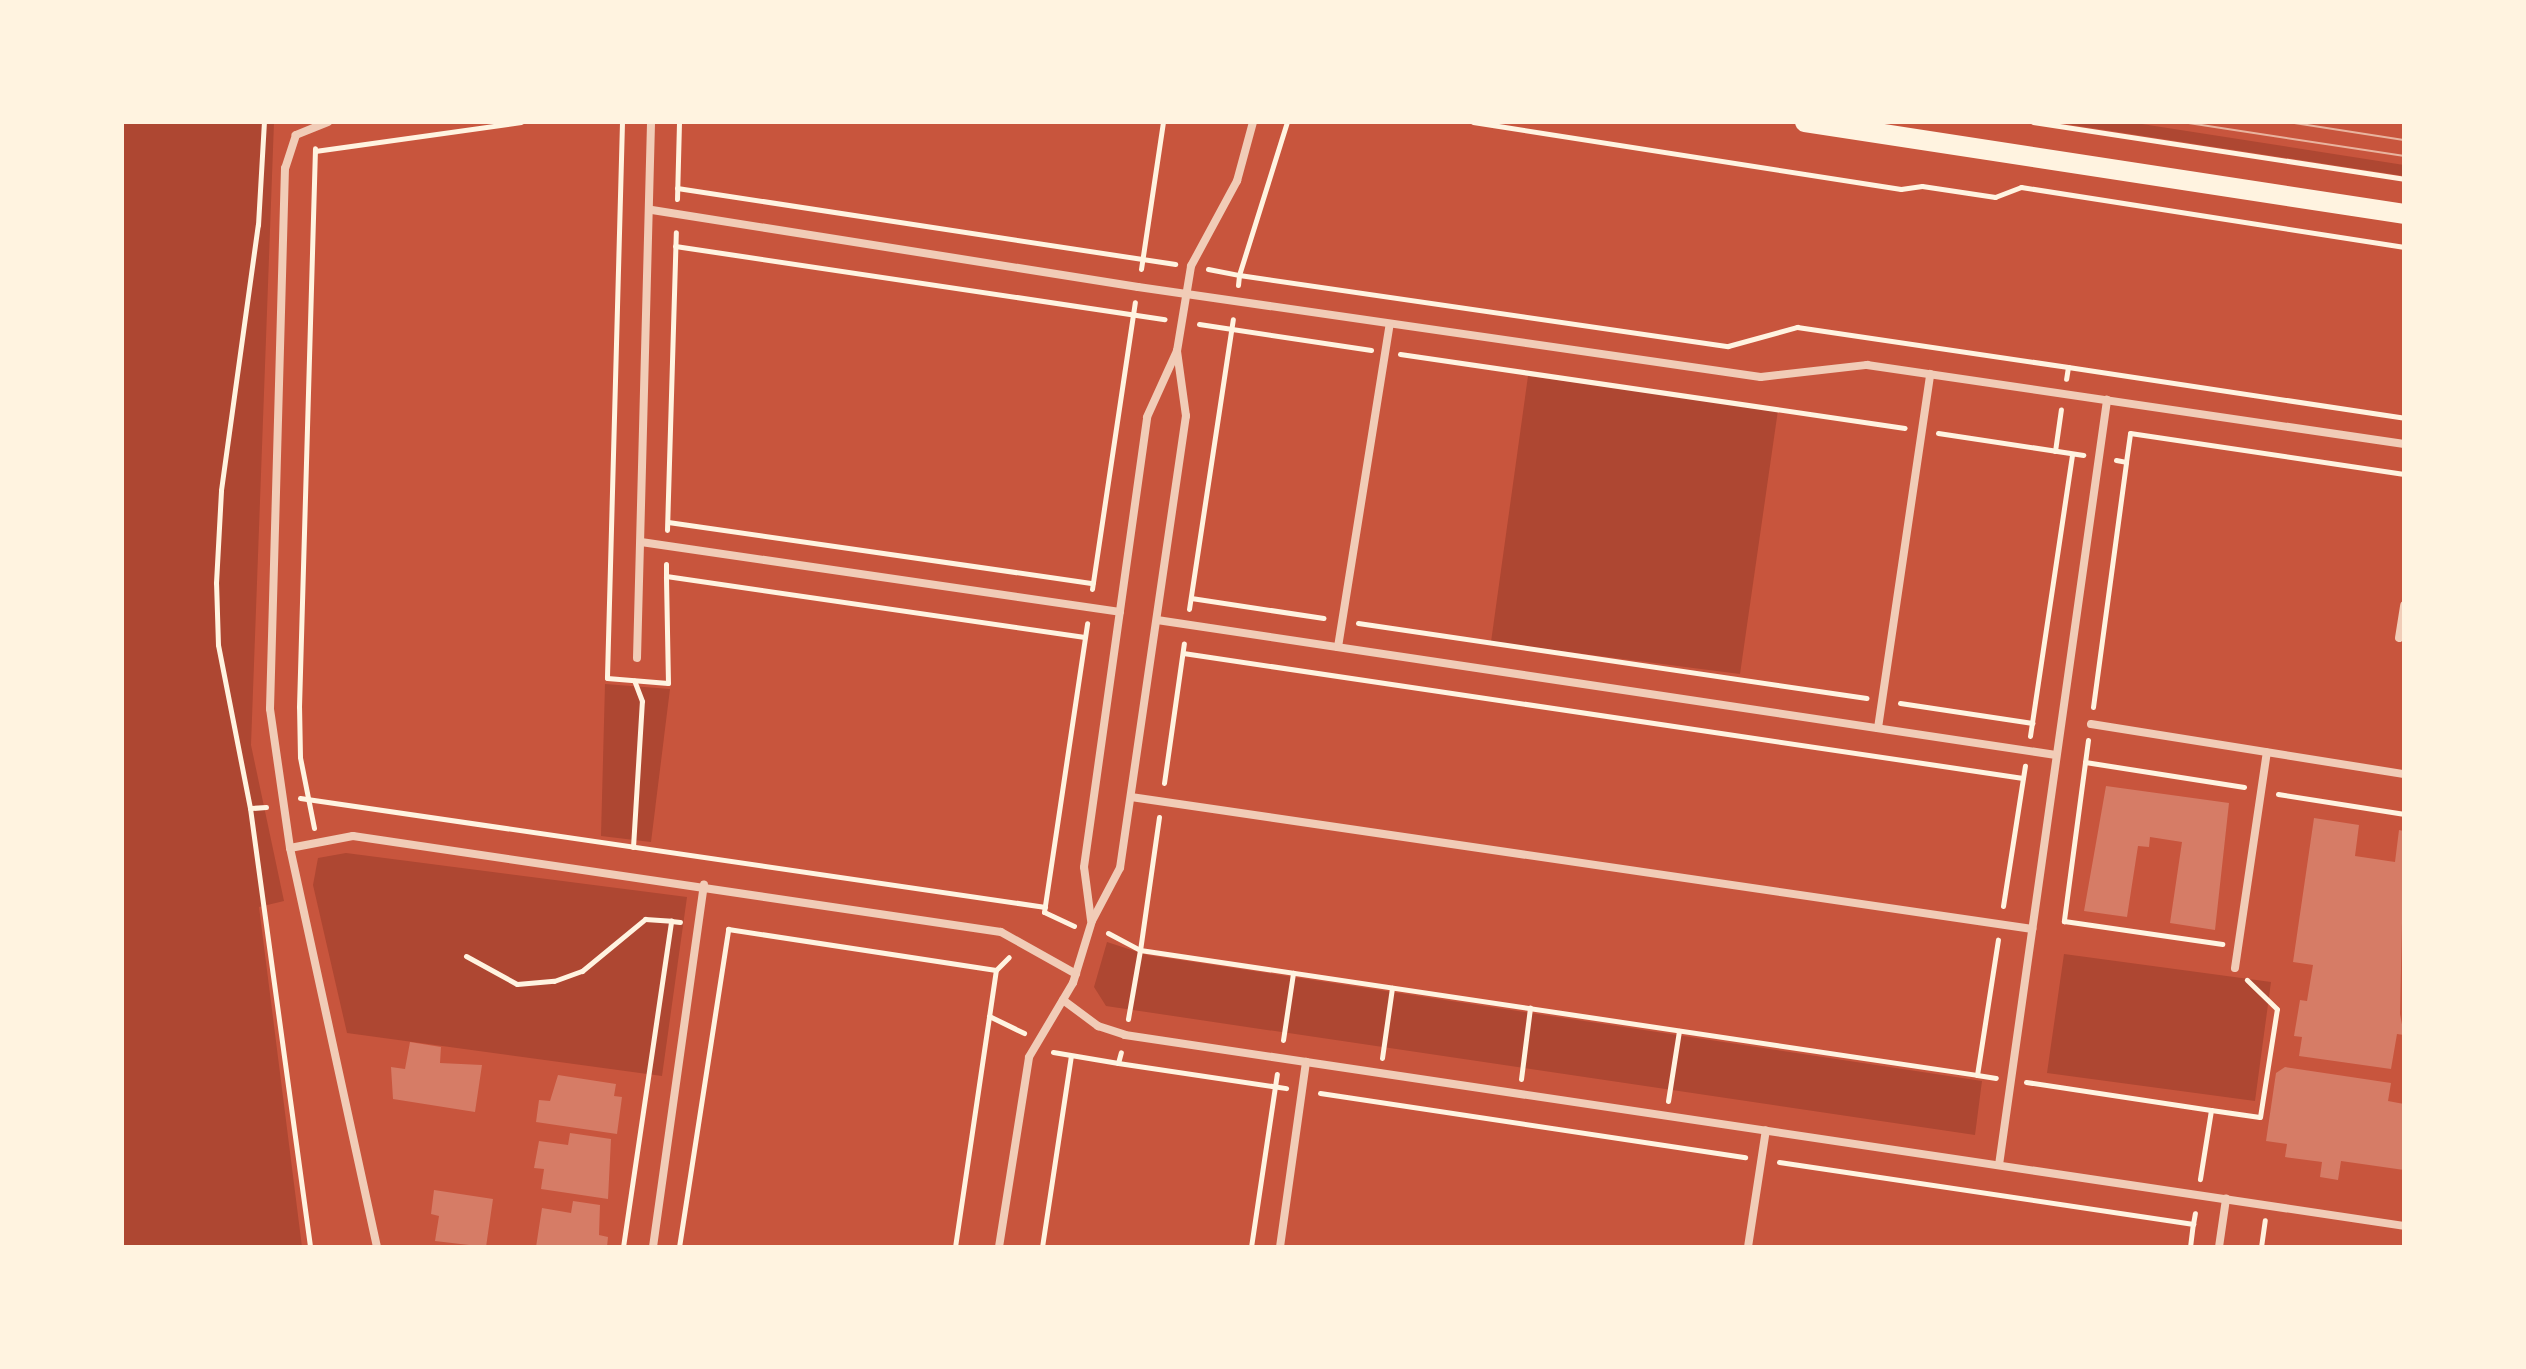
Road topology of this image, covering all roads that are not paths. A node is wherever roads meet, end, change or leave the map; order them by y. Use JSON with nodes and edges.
{"nodes":[{"id":1,"x":328,"y":122,"type":"edge"},
{"id":2,"x":651,"y":122,"type":"edge"},
{"id":3,"x":1253,"y":122,"type":"edge"},
{"id":4,"x":1805,"y":122,"type":"edge"},
{"id":5,"x":315,"y":124,"type":"edge"},
{"id":6,"x":652,"y":210,"type":"junction"},
{"id":7,"x":2404,"y":214,"type":"edge"},
{"id":8,"x":1186,"y":294,"type":"junction"},
{"id":9,"x":1390,"y":324,"type":"junction"},
{"id":10,"x":1177,"y":351,"type":"junction"},
{"id":11,"x":1930,"y":374,"type":"junction"},
{"id":12,"x":2107,"y":400,"type":"junction"},
{"id":13,"x":2404,"y":444,"type":"edge"},
{"id":14,"x":641,"y":542,"type":"junction"},
{"id":15,"x":2404,"y":605,"type":"edge"},
{"id":16,"x":1120,"y":612,"type":"junction"},
{"id":17,"x":1157,"y":620,"type":"junction"},
{"id":18,"x":2399,"y":638,"type":"dead end"},
{"id":19,"x":1338,"y":647,"type":"junction"},
{"id":20,"x":637,"y":658,"type":"dead end"},
{"id":21,"x":2091,"y":724,"type":"road end"},
{"id":22,"x":1878,"y":728,"type":"junction"},
{"id":23,"x":2267,"y":752,"type":"junction"},
{"id":24,"x":2056,"y":755,"type":"junction"},
{"id":25,"x":2404,"y":774,"type":"edge"},
{"id":26,"x":1131,"y":797,"type":"junction"},
{"id":27,"x":290,"y":848,"type":"junction"},
{"id":28,"x":704,"y":885,"type":"junction"},
{"id":29,"x":1092,"y":921,"type":"junction"},
{"id":30,"x":2032,"y":929,"type":"junction"},
{"id":31,"x":2235,"y":968,"type":"road end"},
{"id":32,"x":1076,"y":974,"type":"junction"},
{"id":33,"x":1063,"y":1000,"type":"junction"},
{"id":34,"x":1306,"y":1062,"type":"junction"},
{"id":35,"x":1766,"y":1130,"type":"junction"},
{"id":36,"x":1999,"y":1165,"type":"junction"},
{"id":37,"x":2226,"y":1199,"type":"junction"},
{"id":38,"x":2404,"y":1226,"type":"edge"},
{"id":39,"x":377,"y":1247,"type":"edge"},
{"id":40,"x":653,"y":1247,"type":"edge"},
{"id":41,"x":999,"y":1247,"type":"edge"},
{"id":42,"x":1280,"y":1247,"type":"edge"},
{"id":43,"x":1748,"y":1247,"type":"edge"},
{"id":44,"x":2219,"y":1247,"type":"edge"}],
"edges":[{"from":1,"to":5,"type":"street"},
{"from":2,"to":6,"type":"street"},
{"from":3,"to":8,"type":"street"},
{"from":4,"to":7,"type":"main road"},
{"from":5,"to":27,"type":"street"},
{"from":6,"to":8,"type":"street"},
{"from":6,"to":14,"type":"street"},
{"from":8,"to":9,"type":"street"},
{"from":8,"to":10,"type":"street"},
{"from":9,"to":11,"type":"street"},
{"from":9,"to":19,"type":"street"},
{"from":10,"to":16,"type":"street"},
{"from":10,"to":17,"type":"street"},
{"from":11,"to":12,"type":"street"},
{"from":11,"to":22,"type":"street"},
{"from":12,"to":13,"type":"street"},
{"from":12,"to":24,"type":"street"},
{"from":14,"to":16,"type":"street"},
{"from":14,"to":20,"type":"street"},
{"from":15,"to":18,"type":"street"},
{"from":16,"to":29,"type":"street"},
{"from":17,"to":19,"type":"street"},
{"from":17,"to":26,"type":"street"},
{"from":19,"to":22,"type":"street"},
{"from":21,"to":23,"type":"street"},
{"from":22,"to":24,"type":"street"},
{"from":23,"to":25,"type":"street"},
{"from":23,"to":31,"type":"street"},
{"from":24,"to":30,"type":"street"},
{"from":26,"to":29,"type":"street"},
{"from":26,"to":30,"type":"street"},
{"from":27,"to":28,"type":"street"},
{"from":27,"to":39,"type":"street"},
{"from":28,"to":32,"type":"street"},
{"from":28,"to":40,"type":"street"},
{"from":29,"to":32,"type":"street"},
{"from":30,"to":36,"type":"street"},
{"from":32,"to":33,"type":"street"},
{"from":33,"to":34,"type":"street"},
{"from":33,"to":41,"type":"street"},
{"from":34,"to":35,"type":"street"},
{"from":34,"to":42,"type":"street"},
{"from":35,"to":36,"type":"street"},
{"from":35,"to":43,"type":"street"},
{"from":36,"to":37,"type":"street"},
{"from":37,"to":38,"type":"street"},
{"from":37,"to":44,"type":"street"}]}
